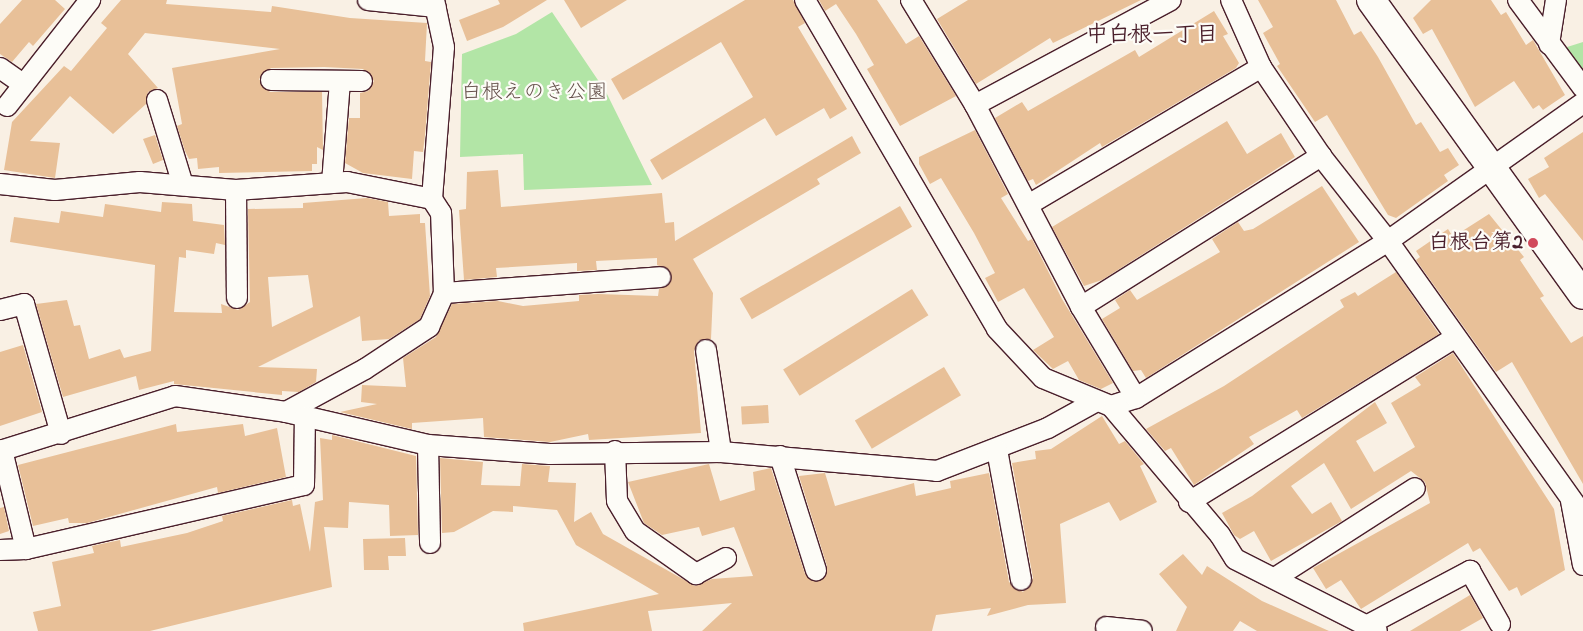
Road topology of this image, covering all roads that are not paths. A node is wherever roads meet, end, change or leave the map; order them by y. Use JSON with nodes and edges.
{"nodes":[{"id":1,"x":90,"y":0,"type":"edge"},
{"id":2,"x":368,"y":0,"type":"edge"},
{"id":3,"x":805,"y":0,"type":"edge"},
{"id":4,"x":1172,"y":0,"type":"edge"},
{"id":5,"x":1231,"y":0,"type":"edge"},
{"id":6,"x":1371,"y":0,"type":"edge"},
{"id":7,"x":1518,"y":0,"type":"edge"},
{"id":8,"x":1556,"y":0,"type":"edge"},
{"id":9,"x":916,"y":2,"type":"edge"},
{"id":10,"x":435,"y":4,"type":"edge"},
{"id":11,"x":1549,"y":44,"type":"junction"},
{"id":12,"x":1261,"y":67,"type":"junction"},
{"id":13,"x":0,"y":68,"type":"edge"},
{"id":14,"x":271,"y":80,"type":"dead end"},
{"id":15,"x":340,"y":80,"type":"junction"},
{"id":16,"x":362,"y":80,"type":"dead end"},
{"id":17,"x":24,"y":85,"type":"junction"},
{"id":18,"x":1583,"y":88,"type":"edge"},
{"id":19,"x":157,"y":100,"type":"dead end"},
{"id":20,"x":1583,"y":103,"type":"edge"},
{"id":21,"x":974,"y":105,"type":"junction"},
{"id":22,"x":7,"y":106,"type":"dead end"},
{"id":23,"x":1321,"y":156,"type":"junction"},
{"id":24,"x":1490,"y":170,"type":"junction"},
{"id":25,"x":332,"y":183,"type":"junction"},
{"id":26,"x":0,"y":184,"type":"edge"},
{"id":27,"x":183,"y":186,"type":"junction"},
{"id":28,"x":236,"y":190,"type":"junction"},
{"id":29,"x":432,"y":199,"type":"junction"},
{"id":30,"x":1028,"y":205,"type":"junction"},
{"id":31,"x":1388,"y":241,"type":"junction"},
{"id":32,"x":660,"y":277,"type":"dead end"},
{"id":33,"x":444,"y":293,"type":"junction"},
{"id":34,"x":1583,"y":295,"type":"edge"},
{"id":35,"x":237,"y":298,"type":"dead end"},
{"id":36,"x":1082,"y":307,"type":"junction"},
{"id":37,"x":0,"y":310,"type":"edge"},
{"id":38,"x":1454,"y":338,"type":"junction"},
{"id":39,"x":706,"y":350,"type":"dead end"},
{"id":40,"x":1136,"y":398,"type":"junction"},
{"id":41,"x":1103,"y":404,"type":"junction"},
{"id":42,"x":296,"y":414,"type":"junction"},
{"id":43,"x":61,"y":434,"type":"junction"},
{"id":44,"x":428,"y":445,"type":"junction"},
{"id":45,"x":1,"y":450,"type":"edge"},
{"id":46,"x":996,"y":450,"type":"junction"},
{"id":47,"x":615,"y":451,"type":"junction"},
{"id":48,"x":721,"y":452,"type":"junction"},
{"id":49,"x":780,"y":456,"type":"junction"},
{"id":50,"x":1415,"y":488,"type":"dead end"},
{"id":51,"x":1189,"y":502,"type":"junction"},
{"id":52,"x":1577,"y":508,"type":"edge"},
{"id":53,"x":430,"y":543,"type":"dead end"},
{"id":54,"x":26,"y":549,"type":"junction"},
{"id":55,"x":0,"y":550,"type":"edge"},
{"id":56,"x":726,"y":558,"type":"dead end"},
{"id":57,"x":1583,"y":565,"type":"edge"},
{"id":58,"x":816,"y":570,"type":"dead end"},
{"id":59,"x":1275,"y":578,"type":"junction"},
{"id":60,"x":1022,"y":580,"type":"dead end"},
{"id":61,"x":1500,"y":624,"type":"dead end"},
{"id":62,"x":1106,"y":627,"type":"dead end"},
{"id":63,"x":1372,"y":628,"type":"edge"},
{"id":64,"x":1142,"y":631,"type":"edge"}],
"edges":[{"from":1,"to":17,"type":"street"},
{"from":2,"to":10,"type":"street"},
{"from":3,"to":41,"type":"street"},
{"from":4,"to":21,"type":"street"},
{"from":5,"to":12,"type":"street"},
{"from":6,"to":24,"type":"street"},
{"from":7,"to":11,"type":"street"},
{"from":8,"to":11,"type":"street"},
{"from":9,"to":21,"type":"street"},
{"from":10,"to":29,"type":"street"},
{"from":11,"to":18,"type":"street"},
{"from":12,"to":23,"type":"street"},
{"from":12,"to":30,"type":"street"},
{"from":13,"to":17,"type":"street"},
{"from":14,"to":15,"type":"street"},
{"from":15,"to":16,"type":"street"},
{"from":15,"to":25,"type":"street"},
{"from":17,"to":22,"type":"street"},
{"from":19,"to":27,"type":"street"},
{"from":20,"to":24,"type":"street"},
{"from":21,"to":30,"type":"street"},
{"from":23,"to":31,"type":"street"},
{"from":23,"to":36,"type":"street"},
{"from":24,"to":31,"type":"street"},
{"from":24,"to":34,"type":"street"},
{"from":25,"to":28,"type":"street"},
{"from":25,"to":29,"type":"street"},
{"from":26,"to":27,"type":"street"},
{"from":27,"to":28,"type":"street"},
{"from":28,"to":35,"type":"street"},
{"from":29,"to":33,"type":"street"},
{"from":30,"to":36,"type":"street"},
{"from":31,"to":38,"type":"street"},
{"from":31,"to":40,"type":"street"},
{"from":32,"to":33,"type":"street"},
{"from":33,"to":42,"type":"street"},
{"from":36,"to":40,"type":"street"},
{"from":37,"to":43,"type":"street"},
{"from":38,"to":51,"type":"street"},
{"from":38,"to":52,"type":"street"},
{"from":39,"to":48,"type":"street"},
{"from":40,"to":41,"type":"street"},
{"from":41,"to":46,"type":"street"},
{"from":41,"to":51,"type":"street"},
{"from":42,"to":43,"type":"street"},
{"from":42,"to":44,"type":"street"},
{"from":42,"to":54,"type":"street"},
{"from":43,"to":45,"type":"street"},
{"from":44,"to":47,"type":"street"},
{"from":44,"to":53,"type":"street"},
{"from":45,"to":54,"type":"street"},
{"from":46,"to":49,"type":"street"},
{"from":46,"to":60,"type":"street"},
{"from":47,"to":48,"type":"street"},
{"from":47,"to":56,"type":"street"},
{"from":48,"to":49,"type":"street"},
{"from":49,"to":58,"type":"street"},
{"from":50,"to":59,"type":"street"},
{"from":51,"to":59,"type":"street"},
{"from":52,"to":57,"type":"street"},
{"from":54,"to":55,"type":"street"},
{"from":59,"to":63,"type":"street"},
{"from":61,"to":63,"type":"street"},
{"from":62,"to":64,"type":"street"}]}
